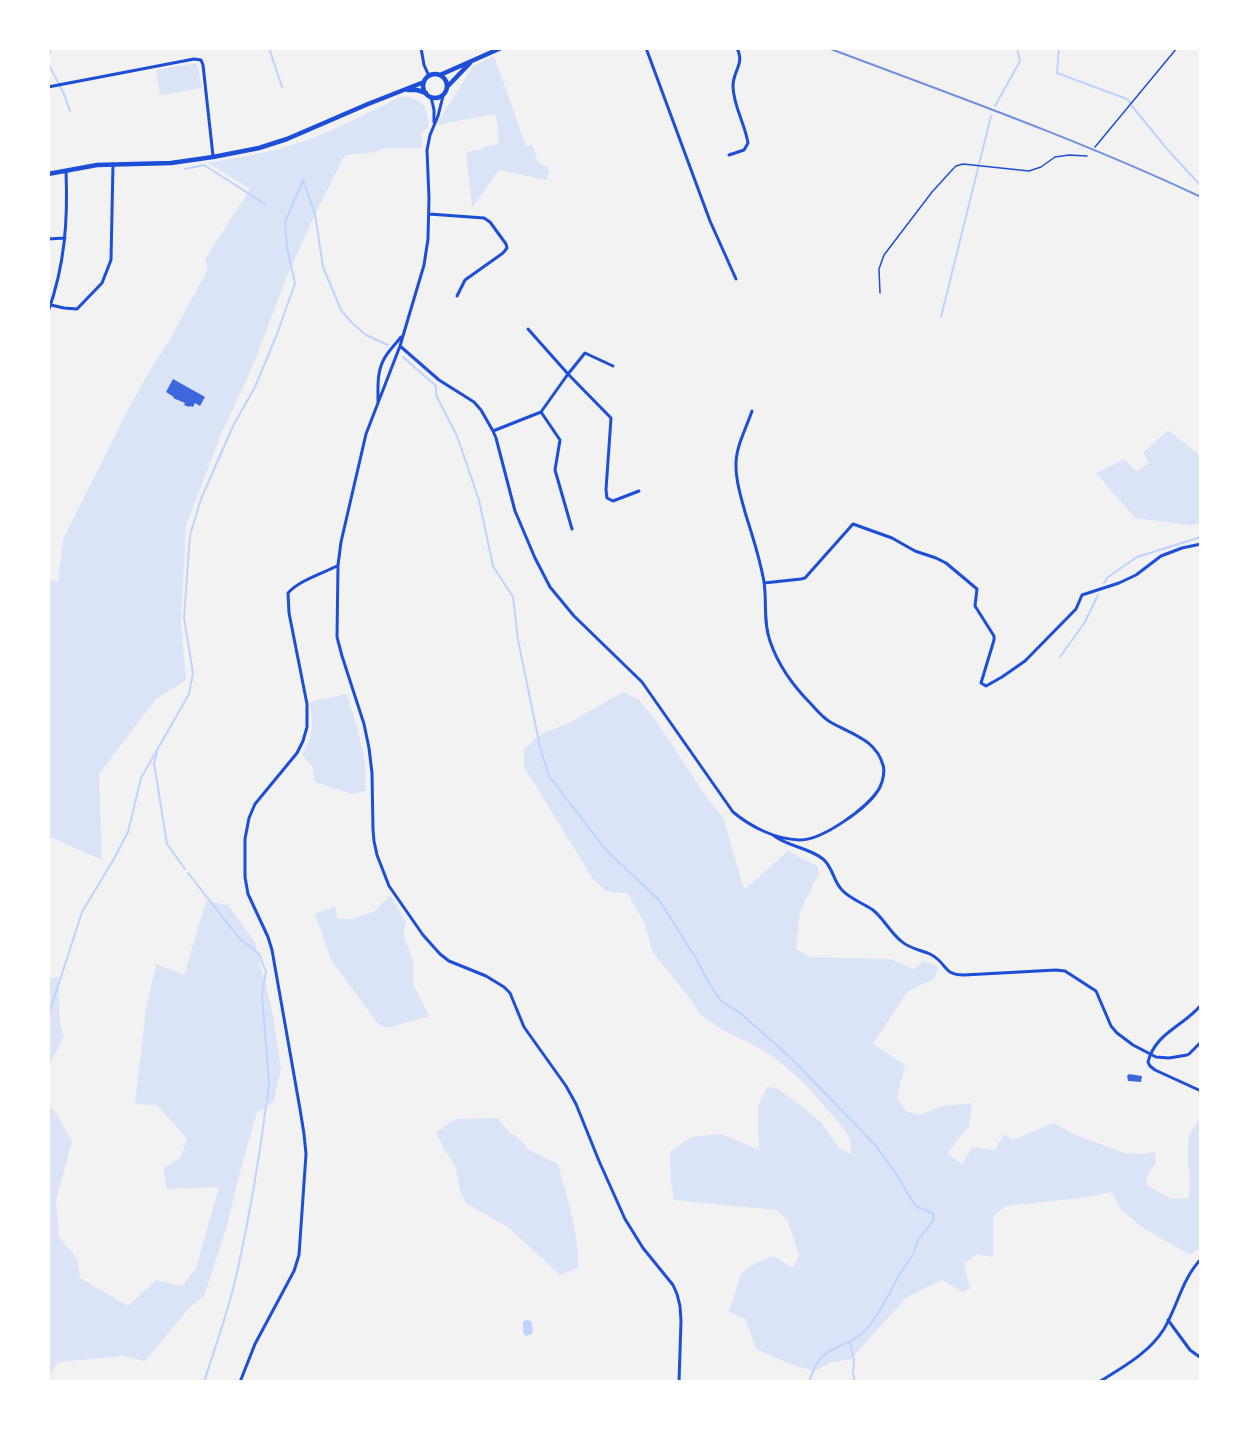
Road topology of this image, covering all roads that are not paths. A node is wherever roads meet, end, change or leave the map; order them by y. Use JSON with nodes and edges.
{"nodes":[{"id":1,"x":421,"y":48,"type":"edge"},
{"id":2,"x":501,"y":48,"type":"edge"},
{"id":3,"x":645,"y":48,"type":"edge"},
{"id":4,"x":737,"y":48,"type":"edge"},
{"id":5,"x":473,"y":60,"type":"junction"},
{"id":6,"x":440,"y":75,"type":"junction"},
{"id":7,"x":429,"y":76,"type":"junction"},
{"id":8,"x":424,"y":82,"type":"junction"},
{"id":9,"x":49,"y":87,"type":"edge"},
{"id":10,"x":447,"y":87,"type":"junction"},
{"id":11,"x":405,"y":90,"type":"junction"},
{"id":12,"x":428,"y":95,"type":"junction"},
{"id":13,"x":443,"y":96,"type":"junction"},
{"id":14,"x":434,"y":123,"type":"junction"},
{"id":15,"x":729,"y":155,"type":"dead end"},
{"id":16,"x":213,"y":157,"type":"junction"},
{"id":17,"x":113,"y":165,"type":"junction"},
{"id":18,"x":66,"y":171,"type":"junction"},
{"id":19,"x":48,"y":174,"type":"edge"},
{"id":20,"x":429,"y":214,"type":"junction"},
{"id":21,"x":65,"y":238,"type":"junction"},
{"id":22,"x":48,"y":239,"type":"edge"},
{"id":23,"x":736,"y":279,"type":"dead end"},
{"id":24,"x":48,"y":295,"type":"edge"},
{"id":25,"x":54,"y":295,"type":"junction"},
{"id":26,"x":457,"y":296,"type":"dead end"},
{"id":27,"x":51,"y":305,"type":"junction"},
{"id":28,"x":48,"y":312,"type":"edge"},
{"id":29,"x":528,"y":330,"type":"dead end"},
{"id":30,"x":403,"y":334,"type":"junction"},
{"id":31,"x":400,"y":346,"type":"junction"},
{"id":32,"x":613,"y":366,"type":"dead end"},
{"id":33,"x":568,"y":374,"type":"junction"},
{"id":34,"x":378,"y":403,"type":"junction"},
{"id":35,"x":752,"y":411,"type":"dead end"},
{"id":36,"x":541,"y":412,"type":"junction"},
{"id":37,"x":493,"y":431,"type":"junction"},
{"id":38,"x":639,"y":491,"type":"dead end"},
{"id":39,"x":572,"y":529,"type":"dead end"},
{"id":40,"x":1201,"y":544,"type":"edge"},
{"id":41,"x":338,"y":565,"type":"junction"},
{"id":42,"x":764,"y":583,"type":"junction"},
{"id":43,"x":772,"y":834,"type":"junction"},
{"id":44,"x":1201,"y":1005,"type":"edge"},
{"id":45,"x":1201,"y":1042,"type":"edge"},
{"id":46,"x":1150,"y":1054,"type":"junction"},
{"id":47,"x":1201,"y":1091,"type":"edge"},
{"id":48,"x":1201,"y":1259,"type":"edge"},
{"id":49,"x":1168,"y":1320,"type":"junction"},
{"id":50,"x":1201,"y":1358,"type":"edge"},
{"id":51,"x":240,"y":1382,"type":"edge"},
{"id":52,"x":679,"y":1382,"type":"edge"},
{"id":53,"x":1099,"y":1382,"type":"edge"}],
"edges":[{"from":1,"to":7,"type":"street"},
{"from":2,"to":5,"type":"main road"},
{"from":3,"to":23,"type":"street"},
{"from":4,"to":15,"type":"street"},
{"from":5,"to":6,"type":"main road"},
{"from":5,"to":10,"type":"main road"},
{"from":6,"to":7,"type":"main road"},
{"from":6,"to":10,"type":"main road"},
{"from":7,"to":8,"type":"main road"},
{"from":8,"to":11,"type":"main road"},
{"from":8,"to":12,"type":"main road"},
{"from":9,"to":16,"type":"street"},
{"from":10,"to":13,"type":"main road"},
{"from":11,"to":12,"type":"main road"},
{"from":11,"to":16,"type":"main road"},
{"from":12,"to":13,"type":"main road"},
{"from":12,"to":14,"type":"street"},
{"from":13,"to":14,"type":"street"},
{"from":14,"to":20,"type":"street"},
{"from":16,"to":17,"type":"main road"},
{"from":17,"to":18,"type":"main road"},
{"from":17,"to":27,"type":"street"},
{"from":18,"to":19,"type":"main road"},
{"from":18,"to":21,"type":"street"},
{"from":20,"to":26,"type":"street"},
{"from":20,"to":30,"type":"street"},
{"from":21,"to":22,"type":"street"},
{"from":21,"to":25,"type":"street"},
{"from":24,"to":25,"type":"street"},
{"from":25,"to":27,"type":"street"},
{"from":27,"to":28,"type":"street"},
{"from":29,"to":33,"type":"street"},
{"from":30,"to":31,"type":"street"},
{"from":30,"to":34,"type":"street"},
{"from":31,"to":34,"type":"street"},
{"from":31,"to":37,"type":"street"},
{"from":32,"to":33,"type":"street"},
{"from":33,"to":36,"type":"street"},
{"from":33,"to":38,"type":"street"},
{"from":34,"to":41,"type":"street"},
{"from":35,"to":42,"type":"street"},
{"from":36,"to":37,"type":"street"},
{"from":36,"to":39,"type":"street"},
{"from":37,"to":43,"type":"street"},
{"from":40,"to":42,"type":"street"},
{"from":41,"to":51,"type":"street"},
{"from":41,"to":52,"type":"street"},
{"from":42,"to":43,"type":"street"},
{"from":43,"to":46,"type":"street"},
{"from":44,"to":46,"type":"street"},
{"from":45,"to":46,"type":"street"},
{"from":46,"to":47,"type":"street"},
{"from":48,"to":49,"type":"street"},
{"from":49,"to":50,"type":"street"},
{"from":49,"to":53,"type":"street"}]}
